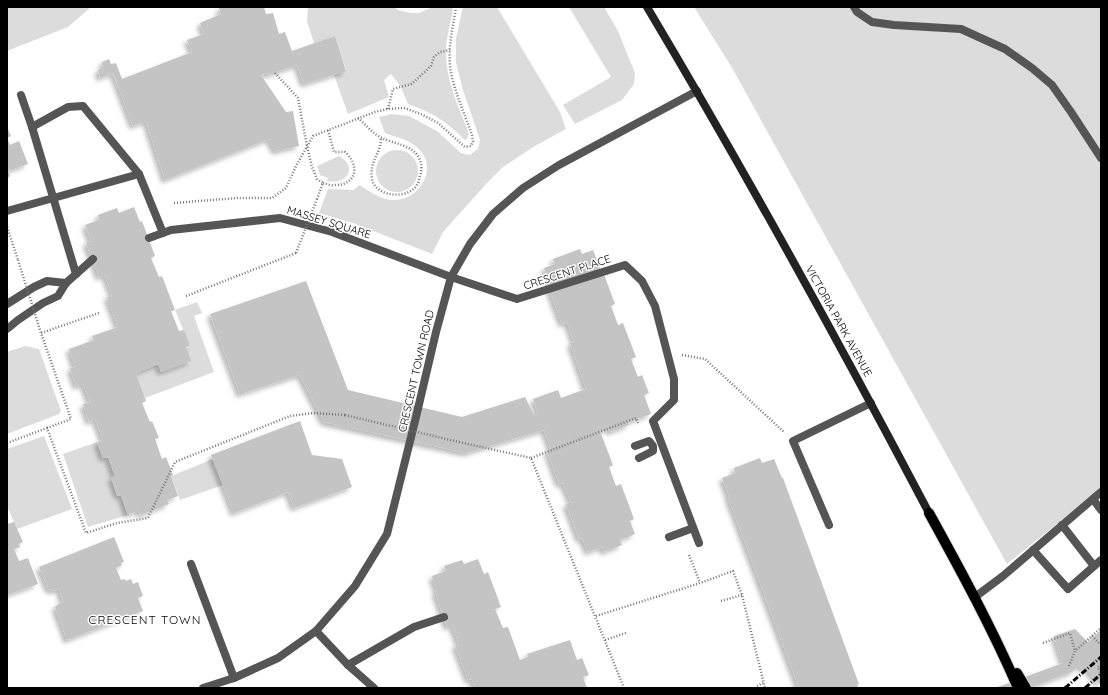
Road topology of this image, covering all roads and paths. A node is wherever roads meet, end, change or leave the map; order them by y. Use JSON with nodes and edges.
{"nodes":[{"id":1,"x":456,"y":7,"type":"edge"},
{"id":2,"x":647,"y":7,"type":"edge"},
{"id":3,"x":854,"y":7,"type":"edge"},
{"id":4,"x":450,"y":50,"type":"junction"},
{"id":5,"x":275,"y":73,"type":"dead end"},
{"id":6,"x":697,"y":92,"type":"junction"},
{"id":7,"x":21,"y":95,"type":"dead end"},
{"id":8,"x":388,"y":109,"type":"junction"},
{"id":9,"x":358,"y":118,"type":"junction"},
{"id":10,"x":32,"y":127,"type":"junction"},
{"id":11,"x":328,"y":130,"type":"junction"},
{"id":12,"x":381,"y":138,"type":"junction"},
{"id":13,"x":307,"y":146,"type":"junction"},
{"id":14,"x":1101,"y":158,"type":"edge"},
{"id":15,"x":139,"y":174,"type":"junction"},
{"id":16,"x":323,"y":183,"type":"junction"},
{"id":17,"x":53,"y":198,"type":"junction"},
{"id":18,"x":174,"y":203,"type":"dead end"},
{"id":19,"x":7,"y":211,"type":"edge"},
{"id":20,"x":7,"y":227,"type":"edge"},
{"id":21,"x":163,"y":233,"type":"junction"},
{"id":22,"x":149,"y":238,"type":"dead end"},
{"id":23,"x":92,"y":260,"type":"dead end"},
{"id":24,"x":76,"y":274,"type":"junction"},
{"id":25,"x":451,"y":277,"type":"junction"},
{"id":26,"x":66,"y":282,"type":"junction"},
{"id":27,"x":186,"y":296,"type":"dead end"},
{"id":28,"x":7,"y":304,"type":"edge"},
{"id":29,"x":99,"y":313,"type":"dead end"},
{"id":30,"x":7,"y":329,"type":"edge"},
{"id":31,"x":41,"y":333,"type":"junction"},
{"id":32,"x":667,"y":353,"type":"junction"},
{"id":33,"x":871,"y":403,"type":"junction"},
{"id":34,"x":47,"y":428,"type":"junction"},
{"id":35,"x":793,"y":441,"type":"junction"},
{"id":36,"x":7,"y":443,"type":"edge"},
{"id":37,"x":661,"y":443,"type":"junction"},
{"id":38,"x":649,"y":444,"type":"junction"},
{"id":39,"x":635,"y":446,"type":"dead end"},
{"id":40,"x":531,"y":458,"type":"junction"},
{"id":41,"x":639,"y":458,"type":"dead end"},
{"id":42,"x":1101,"y":492,"type":"edge"},
{"id":43,"x":1093,"y":499,"type":"junction"},
{"id":44,"x":1101,"y":510,"type":"edge"},
{"id":45,"x":929,"y":513,"type":"joint"},
{"id":46,"x":1062,"y":524,"type":"junction"},
{"id":47,"x":829,"y":525,"type":"dead end"},
{"id":48,"x":693,"y":528,"type":"junction"},
{"id":49,"x":681,"y":533,"type":"junction"},
{"id":50,"x":669,"y":537,"type":"dead end"},
{"id":51,"x":699,"y":543,"type":"dead end"},
{"id":52,"x":1033,"y":550,"type":"junction"},
{"id":53,"x":1101,"y":560,"type":"edge"},
{"id":54,"x":191,"y":564,"type":"dead end"},
{"id":55,"x":1094,"y":566,"type":"junction"},
{"id":56,"x":700,"y":583,"type":"junction"},
{"id":57,"x":742,"y":595,"type":"junction"},
{"id":58,"x":975,"y":597,"type":"junction"},
{"id":59,"x":721,"y":602,"type":"dead end"},
{"id":60,"x":596,"y":616,"type":"junction"},
{"id":61,"x":444,"y":617,"type":"dead end"},
{"id":62,"x":1101,"y":628,"type":"edge"},
{"id":63,"x":316,"y":631,"type":"junction"},
{"id":64,"x":626,"y":633,"type":"dead end"},
{"id":65,"x":1092,"y":636,"type":"junction"},
{"id":66,"x":605,"y":640,"type":"junction"},
{"id":67,"x":1043,"y":644,"type":"dead end"},
{"id":68,"x":1101,"y":645,"type":"edge"},
{"id":69,"x":1075,"y":651,"type":"junction"},
{"id":70,"x":1002,"y":652,"type":"junction"},
{"id":71,"x":1101,"y":664,"type":"edge"},
{"id":72,"x":348,"y":665,"type":"junction"},
{"id":73,"x":1069,"y":666,"type":"dead end"},
{"id":74,"x":1101,"y":676,"type":"edge"},
{"id":75,"x":234,"y":678,"type":"junction"},
{"id":76,"x":763,"y":683,"type":"junction"},
{"id":77,"x":757,"y":686,"type":"dead end"},
{"id":78,"x":203,"y":688,"type":"edge"},
{"id":79,"x":374,"y":688,"type":"edge"},
{"id":80,"x":624,"y":688,"type":"edge"},
{"id":81,"x":765,"y":688,"type":"edge"},
{"id":82,"x":1018,"y":688,"type":"edge"},
{"id":83,"x":1026,"y":688,"type":"edge"}],
"edges":[{"from":1,"to":4,"type":"path"},
{"from":2,"to":6,"type":"main road","name":"VICTORIA PARK AVENUE"},
{"from":3,"to":14,"type":"street"},
{"from":4,"to":8,"type":"path"},
{"from":4,"to":8,"type":"path"},
{"from":5,"to":13,"type":"path"},
{"from":6,"to":25,"type":"street","name":"CRESCENT TOWN ROAD"},
{"from":6,"to":33,"type":"main road","name":"VICTORIA PARK AVENUE"},
{"from":7,"to":10,"type":"street"},
{"from":8,"to":9,"type":"path"},
{"from":9,"to":11,"type":"path"},
{"from":9,"to":12,"type":"path"},
{"from":10,"to":15,"type":"street"},
{"from":10,"to":17,"type":"street"},
{"from":11,"to":13,"type":"path"},
{"from":11,"to":16,"type":"path"},
{"from":12,"to":12,"type":"path"},
{"from":13,"to":16,"type":"path"},
{"from":13,"to":18,"type":"path"},
{"from":15,"to":17,"type":"street"},
{"from":15,"to":21,"type":"street"},
{"from":16,"to":27,"type":"path","bridge":true},
{"from":17,"to":19,"type":"street"},
{"from":17,"to":24,"type":"street"},
{"from":20,"to":31,"type":"path","bridge":true},
{"from":21,"to":22,"type":"street","name":"MASSEY SQUARE"},
{"from":21,"to":25,"type":"street","name":"MASSEY SQUARE"},
{"from":23,"to":24,"type":"street"},
{"from":24,"to":26,"type":"street"},
{"from":25,"to":32,"type":"street","name":"CRESCENT PLACE"},
{"from":25,"to":63,"type":"street","name":"CRESCENT TOWN ROAD"},
{"from":26,"to":28,"type":"street"},
{"from":26,"to":30,"type":"street"},
{"from":29,"to":31,"type":"path"},
{"from":31,"to":34,"type":"path"},
{"from":32,"to":35,"type":"path"},
{"from":32,"to":37,"type":"street","name":"CRESCENT PLACE"},
{"from":33,"to":35,"type":"street"},
{"from":33,"to":45,"type":"main road","name":"VICTORIA PARK AVENUE"},
{"from":34,"to":36,"type":"path"},
{"from":34,"to":40,"type":"path","bridge":true},
{"from":35,"to":47,"type":"street"},
{"from":37,"to":38,"type":"street"},
{"from":37,"to":48,"type":"street","name":"CRESCENT PLACE"},
{"from":38,"to":39,"type":"street"},
{"from":38,"to":40,"type":"path"},
{"from":38,"to":41,"type":"street"},
{"from":40,"to":60,"type":"path"},
{"from":42,"to":43,"type":"street"},
{"from":43,"to":44,"type":"street"},
{"from":43,"to":46,"type":"street"},
{"from":45,"to":58,"type":"main road","name":"VICTORIA PARK AVENUE"},
{"from":46,"to":52,"type":"street"},
{"from":46,"to":55,"type":"street"},
{"from":48,"to":49,"type":"street"},
{"from":48,"to":51,"type":"street","name":"CRESCENT PLACE"},
{"from":49,"to":50,"type":"street"},
{"from":49,"to":56,"type":"path"},
{"from":52,"to":55,"type":"street"},
{"from":52,"to":58,"type":"street"},
{"from":53,"to":55,"type":"street"},
{"from":54,"to":75,"type":"street"},
{"from":56,"to":57,"type":"path"},
{"from":56,"to":60,"type":"path"},
{"from":57,"to":59,"type":"path"},
{"from":57,"to":76,"type":"path"},
{"from":58,"to":70,"type":"main road","name":"VICTORIA PARK AVENUE"},
{"from":60,"to":66,"type":"path"},
{"from":61,"to":72,"type":"street"},
{"from":62,"to":65,"type":"path"},
{"from":63,"to":72,"type":"street"},
{"from":63,"to":75,"type":"street","name":"CRESCENT TOWN ROAD"},
{"from":64,"to":66,"type":"path"},
{"from":65,"to":68,"type":"path"},
{"from":65,"to":69,"type":"path"},
{"from":66,"to":80,"type":"path"},
{"from":67,"to":69,"type":"path"},
{"from":69,"to":73,"type":"path"},
{"from":70,"to":82,"type":"main road","name":"VICTORIA PARK AVENUE"},
{"from":70,"to":83,"type":"main road","name":"VICTORIA PARK AVENUE"},
{"from":71,"to":74,"type":"path"},
{"from":72,"to":79,"type":"street"},
{"from":75,"to":78,"type":"street","name":"CRESCENT TOWN ROAD"},
{"from":76,"to":77,"type":"path"},
{"from":76,"to":81,"type":"path"}]}
